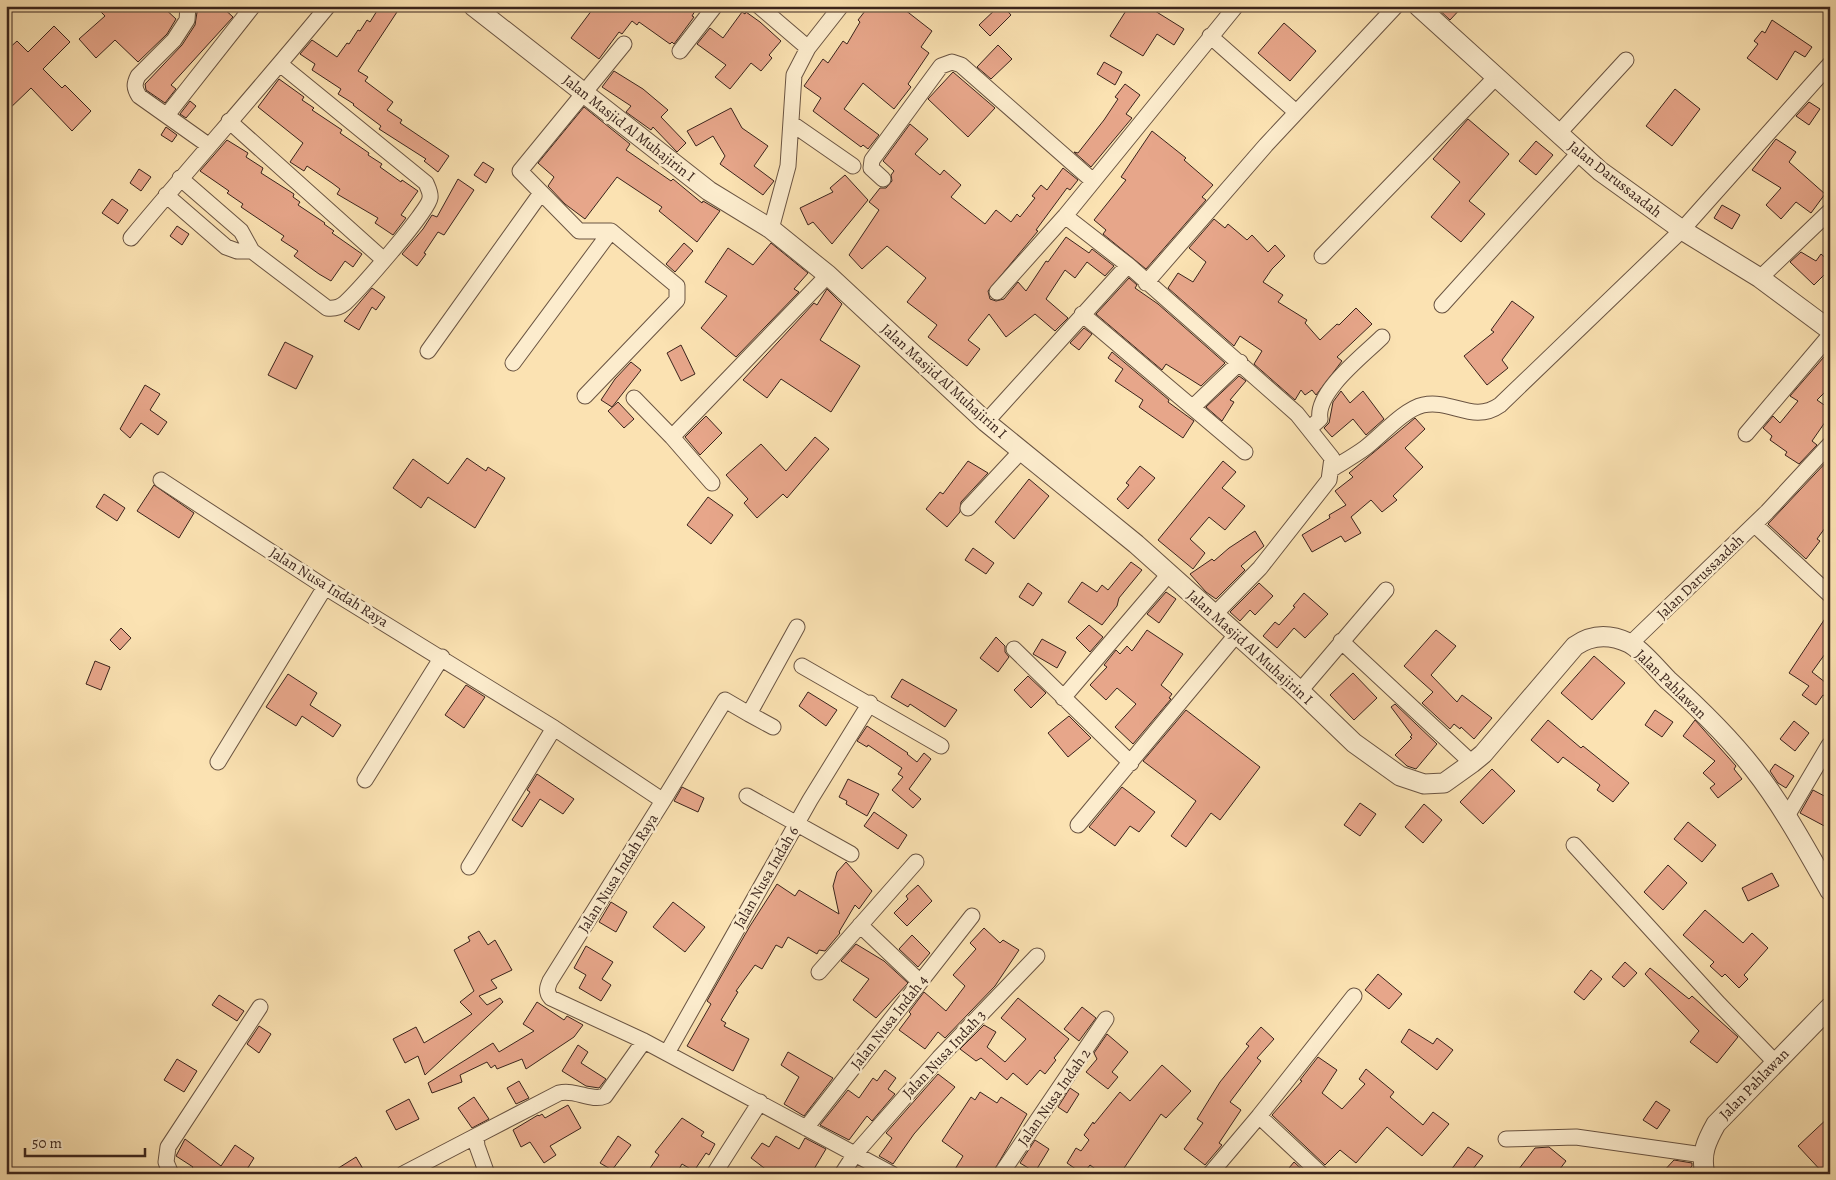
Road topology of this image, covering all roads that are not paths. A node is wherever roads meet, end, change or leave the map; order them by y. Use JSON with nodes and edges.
{"nodes":[{"id":1,"x":188,"y":6,"type":"edge"},
{"id":2,"x":253,"y":6,"type":"edge"},
{"id":3,"x":328,"y":6,"type":"edge"},
{"id":4,"x":473,"y":6,"type":"edge"},
{"id":5,"x":715,"y":6,"type":"edge"},
{"id":6,"x":759,"y":6,"type":"edge"},
{"id":7,"x":841,"y":6,"type":"edge"},
{"id":8,"x":1236,"y":6,"type":"edge"},
{"id":9,"x":1396,"y":6,"type":"edge"},
{"id":10,"x":1418,"y":6,"type":"edge"},
{"id":11,"x":1210,"y":36,"type":"junction"},
{"id":12,"x":624,"y":44,"type":"dead end"},
{"id":13,"x":808,"y":48,"type":"junction"},
{"id":14,"x":680,"y":51,"type":"dead end"},
{"id":15,"x":1626,"y":60,"type":"dead end"},
{"id":16,"x":280,"y":64,"type":"junction"},
{"id":17,"x":1830,"y":64,"type":"edge"},
{"id":18,"x":1496,"y":77,"type":"junction"},
{"id":19,"x":585,"y":92,"type":"junction"},
{"id":20,"x":1296,"y":112,"type":"junction"},
{"id":21,"x":167,"y":115,"type":"junction"},
{"id":22,"x":229,"y":121,"type":"junction"},
{"id":23,"x":791,"y":123,"type":"junction"},
{"id":24,"x":1558,"y":134,"type":"junction"},
{"id":25,"x":208,"y":145,"type":"junction"},
{"id":26,"x":1579,"y":153,"type":"junction"},
{"id":27,"x":852,"y":166,"type":"dead end"},
{"id":28,"x":180,"y":178,"type":"junction"},
{"id":29,"x":883,"y":179,"type":"dead end"},
{"id":30,"x":1093,"y":180,"type":"junction"},
{"id":31,"x":541,"y":193,"type":"junction"},
{"id":32,"x":166,"y":196,"type":"junction"},
{"id":33,"x":1830,"y":211,"type":"edge"},
{"id":34,"x":1065,"y":216,"type":"junction"},
{"id":35,"x":771,"y":230,"type":"junction"},
{"id":36,"x":1682,"y":230,"type":"junction"},
{"id":37,"x":611,"y":231,"type":"junction"},
{"id":38,"x":131,"y":238,"type":"dead end"},
{"id":39,"x":252,"y":251,"type":"junction"},
{"id":40,"x":1322,"y":256,"type":"dead end"},
{"id":41,"x":384,"y":260,"type":"junction"},
{"id":42,"x":1128,"y":266,"type":"junction"},
{"id":43,"x":828,"y":275,"type":"junction"},
{"id":44,"x":1760,"y":278,"type":"junction"},
{"id":45,"x":1146,"y":283,"type":"junction"},
{"id":46,"x":997,"y":292,"type":"dead end"},
{"id":47,"x":1442,"y":305,"type":"dead end"},
{"id":48,"x":1082,"y":314,"type":"junction"},
{"id":49,"x":1830,"y":330,"type":"edge"},
{"id":50,"x":1830,"y":335,"type":"edge"},
{"id":51,"x":1382,"y":337,"type":"dead end"},
{"id":52,"x":428,"y":351,"type":"dead end"},
{"id":53,"x":1240,"y":362,"type":"junction"},
{"id":54,"x":513,"y":363,"type":"dead end"},
{"id":55,"x":586,"y":396,"type":"dead end"},
{"id":56,"x":634,"y":398,"type":"dead end"},
{"id":57,"x":1193,"y":407,"type":"junction"},
{"id":58,"x":986,"y":422,"type":"junction"},
{"id":59,"x":1309,"y":429,"type":"junction"},
{"id":60,"x":1746,"y":434,"type":"dead end"},
{"id":61,"x":672,"y":437,"type":"junction"},
{"id":62,"x":1830,"y":444,"type":"edge"},
{"id":63,"x":1022,"y":450,"type":"junction"},
{"id":64,"x":1245,"y":452,"type":"dead end"},
{"id":65,"x":1332,"y":469,"type":"junction"},
{"id":66,"x":161,"y":480,"type":"dead end"},
{"id":67,"x":712,"y":483,"type":"dead end"},
{"id":68,"x":968,"y":508,"type":"dead end"},
{"id":69,"x":1755,"y":525,"type":"junction"},
{"id":70,"x":1169,"y":574,"type":"junction"},
{"id":71,"x":325,"y":587,"type":"junction"},
{"id":72,"x":1386,"y":590,"type":"dead end"},
{"id":73,"x":1830,"y":594,"type":"edge"},
{"id":74,"x":1214,"y":615,"type":"junction"},
{"id":75,"x":798,"y":627,"type":"dead end"},
{"id":76,"x":1236,"y":634,"type":"junction"},
{"id":77,"x":1342,"y":641,"type":"junction"},
{"id":78,"x":1630,"y":644,"type":"junction"},
{"id":79,"x":1014,"y":649,"type":"dead end"},
{"id":80,"x":442,"y":657,"type":"junction"},
{"id":81,"x":802,"y":666,"type":"dead end"},
{"id":82,"x":1300,"y":691,"type":"junction"},
{"id":83,"x":1063,"y":698,"type":"junction"},
{"id":84,"x":870,"y":703,"type":"junction"},
{"id":85,"x":749,"y":714,"type":"junction"},
{"id":86,"x":773,"y":727,"type":"dead end"},
{"id":87,"x":554,"y":728,"type":"junction"},
{"id":88,"x":1829,"y":745,"type":"edge"},
{"id":89,"x":941,"y":746,"type":"dead end"},
{"id":90,"x":218,"y":762,"type":"dead end"},
{"id":91,"x":1132,"y":763,"type":"junction"},
{"id":92,"x":1472,"y":764,"type":"junction"},
{"id":93,"x":1400,"y":776,"type":"joint"},
{"id":94,"x":365,"y":780,"type":"dead end"},
{"id":95,"x":747,"y":796,"type":"dead end"},
{"id":96,"x":661,"y":804,"type":"junction"},
{"id":97,"x":1786,"y":816,"type":"junction"},
{"id":98,"x":797,"y":823,"type":"junction"},
{"id":99,"x":1078,"y":826,"type":"dead end"},
{"id":100,"x":1574,"y":845,"type":"dead end"},
{"id":101,"x":851,"y":854,"type":"dead end"},
{"id":102,"x":916,"y":862,"type":"dead end"},
{"id":103,"x":469,"y":867,"type":"dead end"},
{"id":104,"x":1830,"y":891,"type":"edge"},
{"id":105,"x":972,"y":916,"type":"dead end"},
{"id":106,"x":860,"y":924,"type":"junction"},
{"id":107,"x":1037,"y":956,"type":"dead end"},
{"id":108,"x":819,"y":972,"type":"dead end"},
{"id":109,"x":920,"y":982,"type":"junction"},
{"id":110,"x":1354,"y":996,"type":"dead end"},
{"id":111,"x":260,"y":1007,"type":"dead end"},
{"id":112,"x":1830,"y":1007,"type":"edge"},
{"id":113,"x":1106,"y":1019,"type":"dead end"},
{"id":114,"x":644,"y":1041,"type":"junction"},
{"id":115,"x":667,"y":1053,"type":"junction"},
{"id":116,"x":1775,"y":1062,"type":"junction"},
{"id":117,"x":760,"y":1102,"type":"junction"},
{"id":118,"x":1259,"y":1116,"type":"junction"},
{"id":119,"x":806,"y":1128,"type":"junction"},
{"id":120,"x":476,"y":1136,"type":"junction"},
{"id":121,"x":1506,"y":1139,"type":"dead end"},
{"id":122,"x":855,"y":1154,"type":"junction"},
{"id":123,"x":1703,"y":1155,"type":"junction"},
{"id":124,"x":171,"y":1174,"type":"edge"},
{"id":125,"x":403,"y":1174,"type":"edge"},
{"id":126,"x":487,"y":1174,"type":"edge"},
{"id":127,"x":714,"y":1174,"type":"edge"},
{"id":128,"x":842,"y":1174,"type":"edge"},
{"id":129,"x":892,"y":1174,"type":"edge"},
{"id":130,"x":1001,"y":1174,"type":"edge"},
{"id":131,"x":1210,"y":1174,"type":"edge"},
{"id":132,"x":1321,"y":1174,"type":"edge"},
{"id":133,"x":1705,"y":1174,"type":"edge"}],
"edges":[{"from":1,"to":21,"type":"street"},
{"from":2,"to":21,"type":"street"},
{"from":3,"to":16,"type":"street"},
{"from":4,"to":19,"type":"street","name":"Jalan Masjid Al Muhajirin I"},
{"from":5,"to":14,"type":"street"},
{"from":6,"to":13,"type":"street"},
{"from":7,"to":13,"type":"street"},
{"from":8,"to":11,"type":"street"},
{"from":9,"to":20,"type":"street"},
{"from":10,"to":18,"type":"street","name":"Jalan Darussaadah"},
{"from":11,"to":20,"type":"street"},
{"from":11,"to":30,"type":"street"},
{"from":12,"to":19,"type":"street"},
{"from":13,"to":23,"type":"street"},
{"from":15,"to":24,"type":"street"},
{"from":16,"to":22,"type":"street"},
{"from":16,"to":41,"type":"street"},
{"from":17,"to":36,"type":"street"},
{"from":18,"to":24,"type":"street","name":"Jalan Darussaadah"},
{"from":18,"to":40,"type":"street"},
{"from":19,"to":31,"type":"street"},
{"from":19,"to":35,"type":"street","name":"Jalan Masjid Al Muhajirin I"},
{"from":20,"to":45,"type":"street"},
{"from":21,"to":25,"type":"street"},
{"from":22,"to":25,"type":"street"},
{"from":22,"to":41,"type":"street"},
{"from":23,"to":27,"type":"street"},
{"from":23,"to":35,"type":"street"},
{"from":24,"to":26,"type":"street","name":"Jalan Darussaadah"},
{"from":25,"to":28,"type":"street"},
{"from":26,"to":36,"type":"street","name":"Jalan Darussaadah"},
{"from":26,"to":47,"type":"street"},
{"from":28,"to":32,"type":"street"},
{"from":28,"to":39,"type":"street"},
{"from":29,"to":30,"type":"street"},
{"from":30,"to":34,"type":"street"},
{"from":31,"to":37,"type":"street"},
{"from":31,"to":52,"type":"street"},
{"from":32,"to":38,"type":"street"},
{"from":32,"to":39,"type":"street"},
{"from":33,"to":44,"type":"street"},
{"from":34,"to":42,"type":"street"},
{"from":34,"to":46,"type":"street"},
{"from":35,"to":43,"type":"street","name":"Jalan Masjid Al Muhajirin I"},
{"from":36,"to":44,"type":"street","name":"Jalan Darussaadah"},
{"from":36,"to":65,"type":"street"},
{"from":37,"to":54,"type":"street"},
{"from":37,"to":55,"type":"street"},
{"from":39,"to":41,"type":"street"},
{"from":42,"to":45,"type":"street"},
{"from":42,"to":48,"type":"street"},
{"from":43,"to":58,"type":"street","name":"Jalan Masjid Al Muhajirin I"},
{"from":43,"to":61,"type":"street"},
{"from":44,"to":49,"type":"street","name":"Jalan Darussaadah"},
{"from":45,"to":53,"type":"street"},
{"from":48,"to":57,"type":"street"},
{"from":48,"to":58,"type":"street"},
{"from":50,"to":60,"type":"street"},
{"from":51,"to":59,"type":"street"},
{"from":53,"to":57,"type":"street"},
{"from":53,"to":59,"type":"street"},
{"from":56,"to":61,"type":"street"},
{"from":57,"to":64,"type":"street"},
{"from":58,"to":63,"type":"street","name":"Jalan Masjid Al Muhajirin I"},
{"from":59,"to":65,"type":"street"},
{"from":61,"to":67,"type":"street"},
{"from":62,"to":69,"type":"street","name":"Jalan Darussaadah"},
{"from":63,"to":68,"type":"street"},
{"from":63,"to":70,"type":"street","name":"Jalan Masjid Al Muhajirin I"},
{"from":65,"to":74,"type":"street"},
{"from":66,"to":71,"type":"street","name":"Jalan Nusa Indah Raya"},
{"from":69,"to":73,"type":"street"},
{"from":69,"to":78,"type":"street","name":"Jalan Darussaadah"},
{"from":70,"to":74,"type":"street","name":"Jalan Masjid Al Muhajirin I"},
{"from":70,"to":83,"type":"street"},
{"from":71,"to":80,"type":"street","name":"Jalan Nusa Indah Raya"},
{"from":71,"to":90,"type":"street"},
{"from":72,"to":77,"type":"street"},
{"from":74,"to":76,"type":"street","name":"Jalan Masjid Al Muhajirin I"},
{"from":75,"to":85,"type":"street"},
{"from":76,"to":82,"type":"street","name":"Jalan Masjid Al Muhajirin I"},
{"from":76,"to":91,"type":"street"},
{"from":77,"to":82,"type":"street"},
{"from":77,"to":92,"type":"street"},
{"from":78,"to":92,"type":"street","name":"Jalan Pahlawan"},
{"from":78,"to":97,"type":"street","name":"Jalan Pahlawan"},
{"from":79,"to":83,"type":"street"},
{"from":80,"to":87,"type":"street","name":"Jalan Nusa Indah Raya"},
{"from":80,"to":94,"type":"street"},
{"from":81,"to":84,"type":"street"},
{"from":82,"to":93,"type":"street","name":"Jalan Masjid Al Muhajirin I"},
{"from":83,"to":91,"type":"street"},
{"from":84,"to":89,"type":"street"},
{"from":84,"to":98,"type":"street","name":"Jalan Nusa Indah 6"},
{"from":85,"to":86,"type":"street"},
{"from":85,"to":96,"type":"street"},
{"from":87,"to":96,"type":"street","name":"Jalan Nusa Indah Raya"},
{"from":87,"to":103,"type":"street"},
{"from":88,"to":97,"type":"street"},
{"from":91,"to":99,"type":"street"},
{"from":92,"to":93,"type":"street","name":"Jalan Pahlawan"},
{"from":95,"to":98,"type":"street"},
{"from":96,"to":114,"type":"street","name":"Jalan Nusa Indah Raya"},
{"from":97,"to":104,"type":"street","name":"Jalan Pahlawan"},
{"from":98,"to":101,"type":"street"},
{"from":98,"to":115,"type":"street","name":"Jalan Nusa Indah 6"},
{"from":100,"to":116,"type":"street"},
{"from":102,"to":106,"type":"street"},
{"from":105,"to":109,"type":"street","name":"Jalan Nusa Indah 4"},
{"from":106,"to":108,"type":"street"},
{"from":106,"to":109,"type":"street"},
{"from":107,"to":122,"type":"street","name":"Jalan Nusa Indah 3"},
{"from":109,"to":119,"type":"street","name":"Jalan Nusa Indah 4"},
{"from":110,"to":118,"type":"street"},
{"from":111,"to":124,"type":"street"},
{"from":112,"to":116,"type":"street","name":"Jalan Pahlawan"},
{"from":113,"to":130,"type":"street","name":"Jalan Nusa Indah 2"},
{"from":114,"to":115,"type":"street","name":"Jalan Nusa Indah Raya"},
{"from":114,"to":120,"type":"street"},
{"from":115,"to":117,"type":"street","name":"Jalan Nusa Indah Raya"},
{"from":116,"to":123,"type":"street","name":"Jalan Pahlawan"},
{"from":117,"to":119,"type":"street","name":"Jalan Nusa Indah Raya"},
{"from":117,"to":127,"type":"street"},
{"from":118,"to":131,"type":"street"},
{"from":118,"to":132,"type":"street"},
{"from":119,"to":122,"type":"street","name":"Jalan Nusa Indah Raya"},
{"from":120,"to":125,"type":"street"},
{"from":120,"to":126,"type":"street"},
{"from":121,"to":123,"type":"street"},
{"from":122,"to":128,"type":"street","name":"Jalan Nusa Indah 3"},
{"from":122,"to":129,"type":"street","name":"Jalan Nusa Indah Raya"},
{"from":123,"to":133,"type":"street","name":"Jalan Pahlawan"}]}
